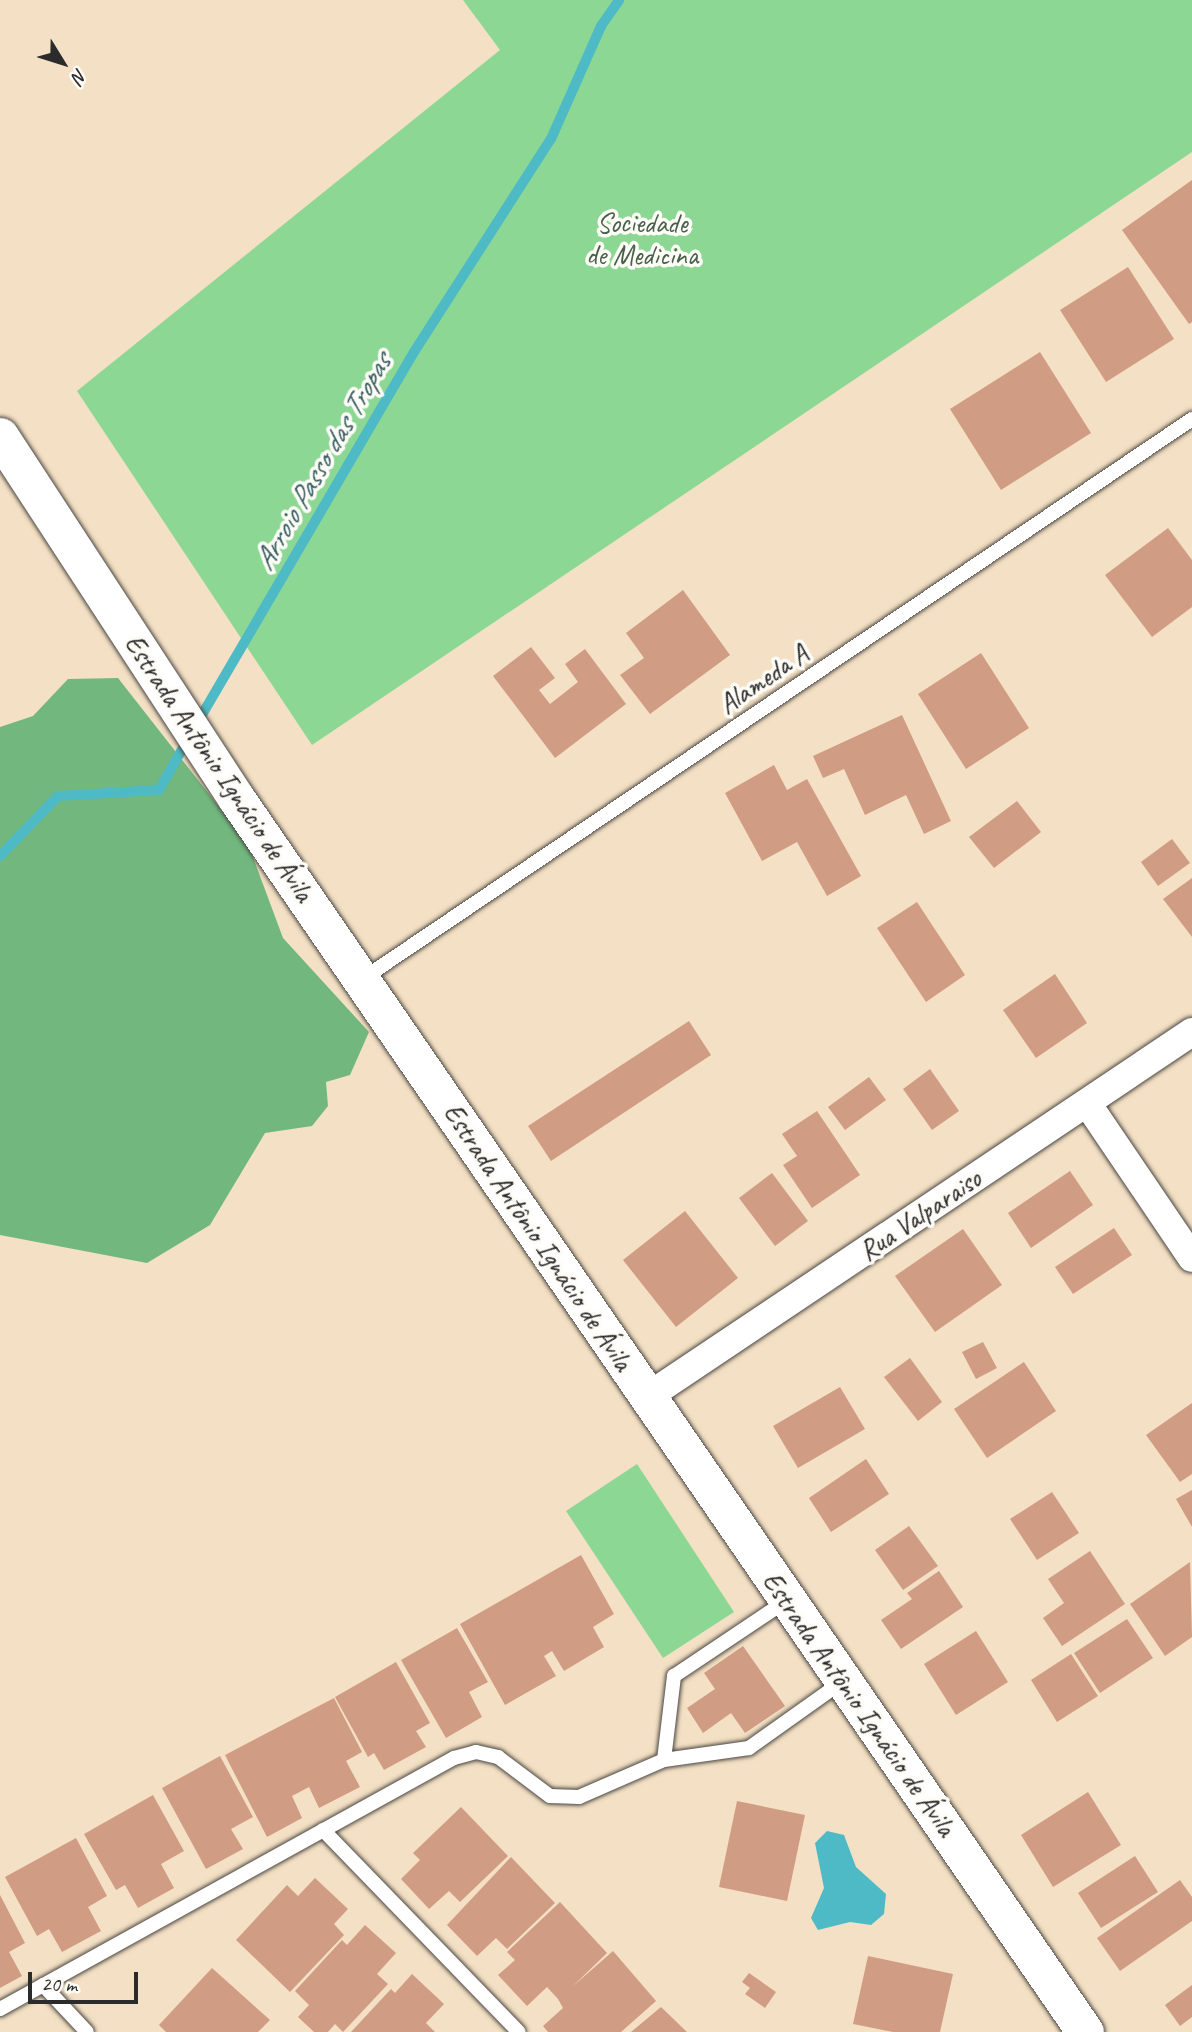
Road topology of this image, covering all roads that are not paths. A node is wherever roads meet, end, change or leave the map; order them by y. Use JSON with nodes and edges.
{"nodes":[{"id":1,"x":1192,"y":419,"type":"edge"},
{"id":2,"x":0,"y":436,"type":"edge"},
{"id":3,"x":361,"y":979,"type":"junction"},
{"id":4,"x":1192,"y":1032,"type":"edge"},
{"id":5,"x":1087,"y":1103,"type":"junction"},
{"id":6,"x":1192,"y":1258,"type":"edge"},
{"id":7,"x":647,"y":1397,"type":"junction"},
{"id":8,"x":787,"y":1600,"type":"junction"},
{"id":9,"x":843,"y":1681,"type":"junction"},
{"id":10,"x":664,"y":1760,"type":"junction"},
{"id":11,"x":323,"y":1830,"type":"junction"},
{"id":12,"x":43,"y":1985,"type":"junction"},
{"id":13,"x":0,"y":2009,"type":"edge"},
{"id":14,"x":87,"y":2032,"type":"edge"},
{"id":15,"x":519,"y":2032,"type":"edge"},
{"id":16,"x":1086,"y":2032,"type":"edge"}],
"edges":[{"from":1,"to":3,"type":"lane","name":"Alameda A"},
{"from":2,"to":3,"type":"street","name":"Estrada Antônio Ignácio de Ávila"},
{"from":3,"to":7,"type":"street","name":"Estrada Antônio Ignácio de Ávila"},
{"from":4,"to":5,"type":"street","name":"Rua Valparaiso"},
{"from":5,"to":6,"type":"street"},
{"from":5,"to":7,"type":"street","name":"Rua Valparaiso"},
{"from":7,"to":8,"type":"street","name":"Estrada Antônio Ignácio de Ávila"},
{"from":8,"to":9,"type":"street","name":"Estrada Antônio Ignácio de Ávila"},
{"from":8,"to":10,"type":"lane"},
{"from":9,"to":10,"type":"lane"},
{"from":9,"to":16,"type":"street","name":"Estrada Antônio Ignácio de Ávila"},
{"from":10,"to":11,"type":"lane"},
{"from":11,"to":12,"type":"lane"},
{"from":11,"to":15,"type":"lane"},
{"from":12,"to":13,"type":"lane"},
{"from":12,"to":14,"type":"lane"}]}
